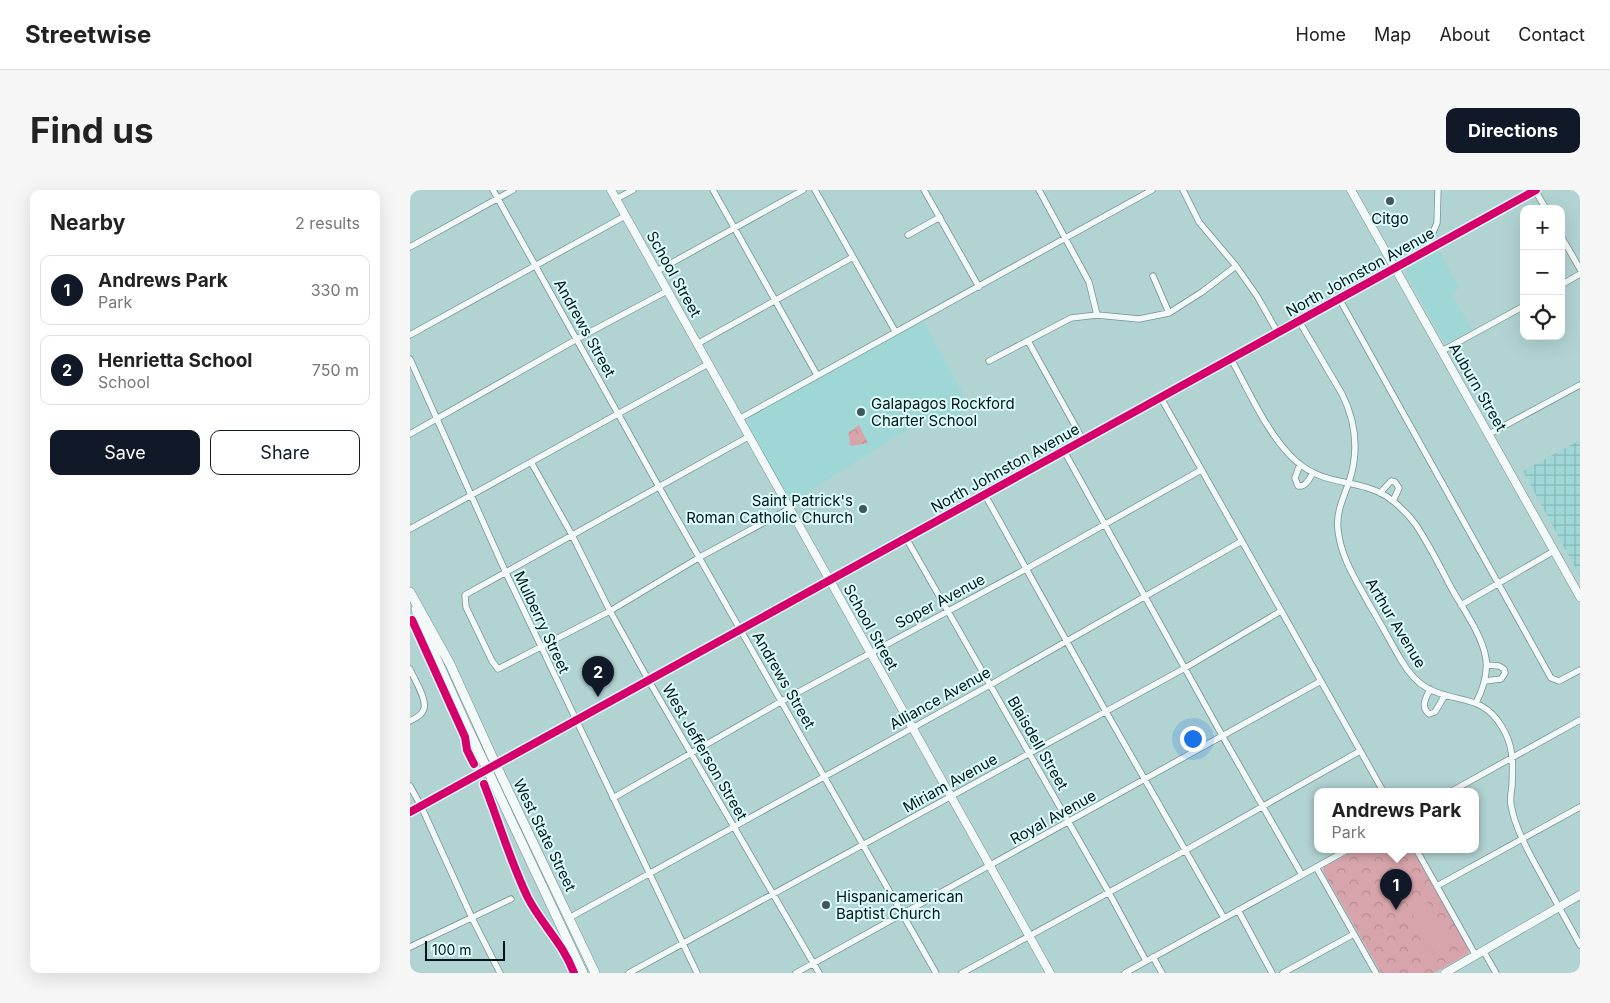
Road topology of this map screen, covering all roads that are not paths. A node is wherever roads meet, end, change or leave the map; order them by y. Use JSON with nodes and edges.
{"nodes":[{"id":1,"x":493,"y":190,"type":"edge"},
{"id":2,"x":513,"y":190,"type":"edge"},
{"id":3,"x":611,"y":190,"type":"edge"},
{"id":4,"x":633,"y":190,"type":"edge"},
{"id":5,"x":713,"y":190,"type":"edge"},
{"id":6,"x":803,"y":190,"type":"edge"},
{"id":7,"x":815,"y":190,"type":"edge"},
{"id":8,"x":924,"y":190,"type":"edge"},
{"id":9,"x":1039,"y":190,"type":"edge"},
{"id":10,"x":1152,"y":190,"type":"edge"},
{"id":11,"x":1183,"y":190,"type":"edge"},
{"id":12,"x":1351,"y":190,"type":"edge"},
{"id":13,"x":1438,"y":190,"type":"edge"},
{"id":14,"x":1536,"y":190,"type":"edge"},
{"id":15,"x":498,"y":198,"type":"junction"},
{"id":16,"x":616,"y":199,"type":"junction"},
{"id":17,"x":1544,"y":205,"type":"edge"},
{"id":18,"x":625,"y":216,"type":"junction"},
{"id":19,"x":940,"y":217,"type":"junction"},
{"id":20,"x":734,"y":228,"type":"junction"},
{"id":21,"x":908,"y":235,"type":"dead end"},
{"id":22,"x":1066,"y":238,"type":"junction"},
{"id":23,"x":1565,"y":243,"type":"edge"},
{"id":24,"x":410,"y":247,"type":"edge"},
{"id":25,"x":1425,"y":251,"type":"junction"},
{"id":26,"x":853,"y":257,"type":"junction"},
{"id":27,"x":535,"y":264,"type":"junction"},
{"id":28,"x":1236,"y":266,"type":"junction"},
{"id":29,"x":1395,"y":268,"type":"junction"},
{"id":30,"x":1580,"y":269,"type":"edge"},
{"id":31,"x":657,"y":271,"type":"junction"},
{"id":32,"x":1580,"y":274,"type":"edge"},
{"id":33,"x":1153,"y":276,"type":"dead end"},
{"id":34,"x":1565,"y":283,"type":"edge"},
{"id":35,"x":979,"y":287,"type":"junction"},
{"id":36,"x":667,"y":291,"type":"junction"},
{"id":37,"x":775,"y":300,"type":"junction"},
{"id":38,"x":1340,"y":300,"type":"junction"},
{"id":39,"x":1520,"y":308,"type":"edge"},
{"id":40,"x":1169,"y":313,"type":"junction"},
{"id":41,"x":1097,"y":315,"type":"junction"},
{"id":42,"x":1299,"y":321,"type":"junction"},
{"id":43,"x":895,"y":332,"type":"junction"},
{"id":44,"x":1278,"y":333,"type":"junction"},
{"id":45,"x":410,"y":335,"type":"edge"},
{"id":46,"x":577,"y":338,"type":"junction"},
{"id":47,"x":1028,"y":341,"type":"junction"},
{"id":48,"x":697,"y":344,"type":"junction"},
{"id":49,"x":1442,"y":352,"type":"junction"},
{"id":50,"x":410,"y":359,"type":"edge"},
{"id":51,"x":1230,"y":359,"type":"junction"},
{"id":52,"x":990,"y":361,"type":"dead end"},
{"id":53,"x":708,"y":364,"type":"junction"},
{"id":54,"x":817,"y":375,"type":"junction"},
{"id":55,"x":1580,"y":385,"type":"edge"},
{"id":56,"x":1161,"y":398,"type":"junction"},
{"id":57,"x":619,"y":414,"type":"junction"},
{"id":58,"x":437,"y":419,"type":"junction"},
{"id":59,"x":739,"y":419,"type":"junction"},
{"id":60,"x":410,"y":434,"type":"edge"},
{"id":61,"x":1489,"y":434,"type":"junction"},
{"id":62,"x":748,"y":437,"type":"junction"},
{"id":63,"x":1083,"y":440,"type":"junction"},
{"id":64,"x":1064,"y":451,"type":"junction"},
{"id":65,"x":531,"y":462,"type":"junction"},
{"id":66,"x":1300,"y":464,"type":"junction"},
{"id":67,"x":1201,"y":470,"type":"junction"},
{"id":68,"x":1313,"y":473,"type":"junction"},
{"id":69,"x":1348,"y":483,"type":"junction"},
{"id":70,"x":659,"y":487,"type":"junction"},
{"id":71,"x":1380,"y":493,"type":"junction"},
{"id":72,"x":985,"y":495,"type":"junction"},
{"id":73,"x":471,"y":496,"type":"junction"},
{"id":74,"x":1393,"y":501,"type":"junction"},
{"id":75,"x":789,"y":509,"type":"junction"},
{"id":76,"x":1104,"y":525,"type":"junction"},
{"id":77,"x":410,"y":529,"type":"edge"},
{"id":78,"x":572,"y":535,"type":"junction"},
{"id":79,"x":906,"y":538,"type":"junction"},
{"id":80,"x":1242,"y":542,"type":"junction"},
{"id":81,"x":1554,"y":552,"type":"junction"},
{"id":82,"x":700,"y":557,"type":"junction"},
{"id":83,"x":1026,"y":569,"type":"junction"},
{"id":84,"x":506,"y":573,"type":"junction"},
{"id":85,"x":830,"y":581,"type":"junction"},
{"id":86,"x":1500,"y":584,"type":"junction"},
{"id":87,"x":410,"y":592,"type":"edge"},
{"id":88,"x":1145,"y":597,"type":"junction"},
{"id":89,"x":1580,"y":597,"type":"edge"},
{"id":90,"x":415,"y":602,"type":"junction"},
{"id":91,"x":1461,"y":605,"type":"junction"},
{"id":92,"x":610,"y":611,"type":"junction"},
{"id":93,"x":1281,"y":611,"type":"junction"},
{"id":94,"x":949,"y":612,"type":"junction"},
{"id":95,"x":740,"y":629,"type":"junction"},
{"id":96,"x":1067,"y":642,"type":"junction"},
{"id":97,"x":541,"y":646,"type":"junction"},
{"id":98,"x":870,"y":653,"type":"junction"},
{"id":99,"x":1486,"y":666,"type":"junction"},
{"id":100,"x":1185,"y":668,"type":"junction"},
{"id":101,"x":410,"y":669,"type":"edge"},
{"id":102,"x":1580,"y":670,"type":"edge"},
{"id":103,"x":649,"y":681,"type":"junction"},
{"id":104,"x":1484,"y":681,"type":"junction"},
{"id":105,"x":1321,"y":682,"type":"junction"},
{"id":106,"x":990,"y":685,"type":"junction"},
{"id":107,"x":1430,"y":689,"type":"junction"},
{"id":108,"x":1445,"y":695,"type":"junction"},
{"id":109,"x":782,"y":701,"type":"junction"},
{"id":110,"x":1476,"y":703,"type":"junction"},
{"id":111,"x":1105,"y":710,"type":"junction"},
{"id":112,"x":1580,"y":720,"type":"edge"},
{"id":113,"x":410,"y":721,"type":"edge"},
{"id":114,"x":575,"y":721,"type":"junction"},
{"id":115,"x":912,"y":727,"type":"junction"},
{"id":116,"x":1223,"y":737,"type":"junction"},
{"id":117,"x":1360,"y":751,"type":"junction"},
{"id":118,"x":1029,"y":753,"type":"junction"},
{"id":119,"x":692,"y":754,"type":"junction"},
{"id":120,"x":1513,"y":757,"type":"junction"},
{"id":121,"x":496,"y":765,"type":"junction"},
{"id":122,"x":488,"y":770,"type":"junction"},
{"id":123,"x":824,"y":776,"type":"junction"},
{"id":124,"x":1146,"y":780,"type":"junction"},
{"id":125,"x":410,"y":786,"type":"edge"},
{"id":126,"x":1381,"y":788,"type":"edge"},
{"id":127,"x":1457,"y":788,"type":"edge"},
{"id":128,"x":951,"y":797,"type":"junction"},
{"id":129,"x":613,"y":798,"type":"junction"},
{"id":130,"x":421,"y":806,"type":"junction"},
{"id":131,"x":1263,"y":806,"type":"junction"},
{"id":132,"x":1580,"y":808,"type":"edge"},
{"id":133,"x":410,"y":812,"type":"edge"},
{"id":134,"x":1069,"y":822,"type":"junction"},
{"id":135,"x":734,"y":827,"type":"junction"},
{"id":136,"x":1522,"y":840,"type":"junction"},
{"id":137,"x":862,"y":845,"type":"junction"},
{"id":138,"x":1186,"y":850,"type":"junction"},
{"id":139,"x":1342,"y":853,"type":"edge"},
{"id":140,"x":1418,"y":853,"type":"edge"},
{"id":141,"x":990,"y":866,"type":"junction"},
{"id":142,"x":1316,"y":867,"type":"junction"},
{"id":143,"x":650,"y":874,"type":"junction"},
{"id":144,"x":1302,"y":875,"type":"junction"},
{"id":145,"x":1438,"y":886,"type":"junction"},
{"id":146,"x":1108,"y":891,"type":"junction"},
{"id":147,"x":772,"y":894,"type":"junction"},
{"id":148,"x":1580,"y":895,"type":"edge"},
{"id":149,"x":511,"y":899,"type":"dead end"},
{"id":150,"x":1559,"y":907,"type":"junction"},
{"id":151,"x":1238,"y":910,"type":"junction"},
{"id":152,"x":903,"y":914,"type":"junction"},
{"id":153,"x":472,"y":918,"type":"junction"},
{"id":154,"x":569,"y":918,"type":"junction"},
{"id":155,"x":1224,"y":918,"type":"junction"},
{"id":156,"x":1354,"y":934,"type":"junction"},
{"id":157,"x":1030,"y":936,"type":"junction"},
{"id":158,"x":683,"y":943,"type":"junction"},
{"id":159,"x":1580,"y":945,"type":"edge"},
{"id":160,"x":410,"y":948,"type":"edge"},
{"id":161,"x":1484,"y":952,"type":"junction"},
{"id":162,"x":1476,"y":956,"type":"junction"},
{"id":163,"x":1153,"y":957,"type":"junction"},
{"id":164,"x":1146,"y":961,"type":"junction"},
{"id":165,"x":813,"y":963,"type":"junction"},
{"id":166,"x":500,"y":973,"type":"edge"},
{"id":167,"x":583,"y":973,"type":"edge"},
{"id":168,"x":595,"y":973,"type":"edge"},
{"id":169,"x":629,"y":973,"type":"edge"},
{"id":170,"x":697,"y":973,"type":"edge"},
{"id":171,"x":796,"y":973,"type":"edge"},
{"id":172,"x":819,"y":973,"type":"edge"},
{"id":173,"x":936,"y":973,"type":"edge"},
{"id":174,"x":962,"y":973,"type":"edge"},
{"id":175,"x":1050,"y":973,"type":"edge"},
{"id":176,"x":1125,"y":973,"type":"edge"},
{"id":177,"x":1162,"y":973,"type":"edge"},
{"id":178,"x":1272,"y":973,"type":"edge"},
{"id":179,"x":1283,"y":973,"type":"edge"},
{"id":180,"x":1376,"y":973,"type":"edge"},
{"id":181,"x":1445,"y":973,"type":"edge"},
{"id":182,"x":1496,"y":973,"type":"edge"}],
"edges":[{"from":1,"to":15,"type":"street","name":"Andrews Street"},
{"from":2,"to":15,"type":"street"},
{"from":3,"to":16,"type":"main road","name":"School Street"},
{"from":4,"to":16,"type":"street"},
{"from":5,"to":20,"type":"street"},
{"from":6,"to":20,"type":"street"},
{"from":7,"to":26,"type":"street"},
{"from":8,"to":19,"type":"street"},
{"from":9,"to":22,"type":"street"},
{"from":10,"to":22,"type":"street"},
{"from":11,"to":28,"type":"street"},
{"from":12,"to":29,"type":"main road","name":"Auburn Street"},
{"from":13,"to":25,"type":"street"},
{"from":14,"to":17,"type":"street"},
{"from":14,"to":25,"type":"street","name":"North Johnston Avenue"},
{"from":15,"to":24,"type":"street"},
{"from":15,"to":27,"type":"street","name":"Andrews Street"},
{"from":16,"to":18,"type":"main road","name":"School Street"},
{"from":18,"to":27,"type":"street"},
{"from":18,"to":31,"type":"main road","name":"School Street"},
{"from":19,"to":21,"type":"street"},
{"from":19,"to":35,"type":"street"},
{"from":20,"to":31,"type":"street"},
{"from":20,"to":37,"type":"street"},
{"from":22,"to":35,"type":"street"},
{"from":22,"to":41,"type":"street"},
{"from":23,"to":30,"type":"street"},
{"from":25,"to":29,"type":"street","name":"North Johnston Avenue"},
{"from":26,"to":37,"type":"street"},
{"from":26,"to":43,"type":"street"},
{"from":27,"to":45,"type":"street"},
{"from":27,"to":46,"type":"street","name":"Andrews Street"},
{"from":28,"to":40,"type":"street"},
{"from":28,"to":44,"type":"street"},
{"from":29,"to":38,"type":"main road","name":"North Johnston Avenue"},
{"from":29,"to":49,"type":"main road","name":"Auburn Street"},
{"from":31,"to":36,"type":"main road","name":"School Street"},
{"from":32,"to":34,"type":"street"},
{"from":33,"to":40,"type":"street"},
{"from":35,"to":43,"type":"street"},
{"from":36,"to":46,"type":"street"},
{"from":36,"to":48,"type":"main road","name":"School Street"},
{"from":37,"to":48,"type":"street"},
{"from":37,"to":54,"type":"street"},
{"from":38,"to":42,"type":"main road","name":"North Johnston Avenue"},
{"from":38,"to":86,"type":"street"},
{"from":39,"to":49,"type":"street"},
{"from":40,"to":41,"type":"street"},
{"from":41,"to":47,"type":"street"},
{"from":42,"to":44,"type":"main road","name":"North Johnston Avenue"},
{"from":42,"to":69,"type":"street","name":"Arthur Avenue"},
{"from":43,"to":54,"type":"street"},
{"from":44,"to":51,"type":"main road","name":"North Johnston Avenue"},
{"from":46,"to":57,"type":"street","name":"Andrews Street"},
{"from":46,"to":58,"type":"street"},
{"from":47,"to":52,"type":"street"},
{"from":47,"to":63,"type":"street"},
{"from":48,"to":53,"type":"main road","name":"School Street"},
{"from":49,"to":61,"type":"main road","name":"Auburn Street"},
{"from":50,"to":58,"type":"street","name":"Mulberry Street"},
{"from":51,"to":56,"type":"main road","name":"North Johnston Avenue"},
{"from":51,"to":66,"type":"street"},
{"from":53,"to":57,"type":"street"},
{"from":53,"to":59,"type":"main road","name":"School Street"},
{"from":54,"to":59,"type":"street"},
{"from":55,"to":61,"type":"street"},
{"from":56,"to":63,"type":"main road","name":"North Johnston Avenue"},
{"from":56,"to":67,"type":"street"},
{"from":57,"to":65,"type":"street"},
{"from":57,"to":70,"type":"street","name":"Andrews Street"},
{"from":58,"to":60,"type":"street"},
{"from":58,"to":73,"type":"street","name":"Mulberry Street"},
{"from":59,"to":62,"type":"main road","name":"School Street"},
{"from":61,"to":81,"type":"main road","name":"Auburn Street"},
{"from":62,"to":70,"type":"street"},
{"from":62,"to":75,"type":"main road","name":"School Street"},
{"from":63,"to":64,"type":"main road","name":"North Johnston Avenue"},
{"from":64,"to":72,"type":"main road","name":"North Johnston Avenue"},
{"from":64,"to":76,"type":"street"},
{"from":65,"to":73,"type":"street"},
{"from":65,"to":78,"type":"street","name":"West Jefferson Street"},
{"from":66,"to":68,"type":"street"},
{"from":66,"to":68,"type":"street"},
{"from":67,"to":76,"type":"street","name":"Soper Avenue"},
{"from":67,"to":80,"type":"street"},
{"from":68,"to":69,"type":"street"},
{"from":69,"to":71,"type":"street"},
{"from":69,"to":107,"type":"street","name":"Arthur Avenue"},
{"from":70,"to":78,"type":"street"},
{"from":70,"to":82,"type":"street","name":"Andrews Street"},
{"from":71,"to":74,"type":"street"},
{"from":71,"to":74,"type":"street"},
{"from":72,"to":79,"type":"main road","name":"North Johnston Avenue"},
{"from":72,"to":83,"type":"street"},
{"from":73,"to":77,"type":"street"},
{"from":73,"to":84,"type":"street","name":"Mulberry Street"},
{"from":74,"to":91,"type":"street"},
{"from":75,"to":82,"type":"street"},
{"from":75,"to":85,"type":"main road","name":"School Street"},
{"from":76,"to":83,"type":"street","name":"Soper Avenue"},
{"from":76,"to":88,"type":"street"},
{"from":78,"to":84,"type":"street"},
{"from":78,"to":92,"type":"street","name":"West Jefferson Street"},
{"from":79,"to":85,"type":"main road","name":"North Johnston Avenue"},
{"from":79,"to":94,"type":"street","name":"Blaisdell Street"},
{"from":80,"to":88,"type":"street","name":"Alliance Avenue"},
{"from":80,"to":93,"type":"street"},
{"from":81,"to":86,"type":"street"},
{"from":81,"to":89,"type":"main road","name":"Auburn Street"},
{"from":82,"to":92,"type":"street"},
{"from":82,"to":95,"type":"street","name":"Andrews Street"},
{"from":83,"to":94,"type":"street","name":"Soper Avenue"},
{"from":83,"to":96,"type":"street"},
{"from":84,"to":97,"type":"street","name":"Mulberry Street"},
{"from":84,"to":97,"type":"street"},
{"from":85,"to":95,"type":"main road","name":"North Johnston Avenue"},
{"from":85,"to":98,"type":"main road","name":"School Street"},
{"from":86,"to":91,"type":"street"},
{"from":86,"to":102,"type":"street"},
{"from":87,"to":90,"type":"main road","name":"West State Street"},
{"from":88,"to":96,"type":"street","name":"Alliance Avenue"},
{"from":88,"to":100,"type":"street"},
{"from":90,"to":121,"type":"main road","name":"West State Street"},
{"from":90,"to":122,"type":"main road","name":"West State Street"},
{"from":91,"to":99,"type":"street"},
{"from":92,"to":97,"type":"street"},
{"from":92,"to":103,"type":"street","name":"West Jefferson Street"},
{"from":93,"to":100,"type":"street","name":"Miriam Avenue"},
{"from":93,"to":105,"type":"street"},
{"from":94,"to":98,"type":"street","name":"Soper Avenue"},
{"from":94,"to":106,"type":"street","name":"Blaisdell Street"},
{"from":95,"to":103,"type":"main road","name":"North Johnston Avenue"},
{"from":95,"to":109,"type":"street","name":"Andrews Street"},
{"from":96,"to":106,"type":"street","name":"Alliance Avenue"},
{"from":96,"to":111,"type":"street"},
{"from":97,"to":114,"type":"street","name":"Mulberry Street"},
{"from":98,"to":109,"type":"street","name":"Soper Avenue"},
{"from":98,"to":115,"type":"main road","name":"School Street"},
{"from":99,"to":104,"type":"street"},
{"from":99,"to":104,"type":"street"},
{"from":100,"to":111,"type":"street","name":"Miriam Avenue"},
{"from":100,"to":116,"type":"street"},
{"from":101,"to":113,"type":"street"},
{"from":103,"to":114,"type":"main road","name":"North Johnston Avenue"},
{"from":103,"to":119,"type":"street","name":"West Jefferson Street"},
{"from":104,"to":110,"type":"street"},
{"from":105,"to":116,"type":"street","name":"Royal Avenue"},
{"from":105,"to":117,"type":"street"},
{"from":106,"to":115,"type":"street","name":"Alliance Avenue"},
{"from":106,"to":118,"type":"street","name":"Blaisdell Street"},
{"from":107,"to":108,"type":"street","name":"Arthur Avenue"},
{"from":107,"to":108,"type":"street"},
{"from":108,"to":110,"type":"street","name":"Arthur Avenue"},
{"from":109,"to":119,"type":"street","name":"Soper Avenue"},
{"from":109,"to":123,"type":"street","name":"Andrews Street"},
{"from":110,"to":120,"type":"street","name":"Arthur Avenue"},
{"from":111,"to":118,"type":"street","name":"Miriam Avenue"},
{"from":111,"to":124,"type":"street"},
{"from":112,"to":120,"type":"street"},
{"from":114,"to":121,"type":"main road","name":"North Johnston Avenue"},
{"from":114,"to":129,"type":"street","name":"Mulberry Street"},
{"from":115,"to":123,"type":"street","name":"Alliance Avenue"},
{"from":115,"to":128,"type":"main road","name":"School Street"},
{"from":116,"to":124,"type":"street","name":"Royal Avenue"},
{"from":116,"to":131,"type":"street"},
{"from":117,"to":126,"type":"street"},
{"from":117,"to":131,"type":"street"},
{"from":118,"to":128,"type":"street","name":"Miriam Avenue"},
{"from":118,"to":134,"type":"street","name":"Blaisdell Street"},
{"from":119,"to":129,"type":"street","name":"Soper Avenue"},
{"from":119,"to":135,"type":"street","name":"West Jefferson Street"},
{"from":120,"to":127,"type":"street"},
{"from":120,"to":136,"type":"street","name":"Arthur Avenue"},
{"from":121,"to":122,"type":"main road","name":"North Johnston Avenue"},
{"from":121,"to":154,"type":"main road","name":"West State Street"},
{"from":122,"to":130,"type":"main road","name":"North Johnston Avenue"},
{"from":122,"to":167,"type":"main road","name":"West State Street"},
{"from":123,"to":135,"type":"street","name":"Alliance Avenue"},
{"from":123,"to":137,"type":"street","name":"Andrews Street"},
{"from":124,"to":134,"type":"street","name":"Royal Avenue"},
{"from":124,"to":138,"type":"street"},
{"from":125,"to":130,"type":"street"},
{"from":128,"to":137,"type":"street","name":"Miriam Avenue"},
{"from":128,"to":141,"type":"main road","name":"School Street"},
{"from":129,"to":143,"type":"street","name":"Mulberry Street"},
{"from":130,"to":133,"type":"main road","name":"North Johnston Avenue"},
{"from":130,"to":153,"type":"street"},
{"from":131,"to":138,"type":"street"},
{"from":131,"to":144,"type":"street"},
{"from":132,"to":136,"type":"street"},
{"from":134,"to":141,"type":"street","name":"Royal Avenue"},
{"from":134,"to":146,"type":"street","name":"Blaisdell Street"},
{"from":135,"to":143,"type":"street","name":"Alliance Avenue"},
{"from":135,"to":147,"type":"street","name":"West Jefferson Street"},
{"from":136,"to":145,"type":"street"},
{"from":136,"to":150,"type":"street","name":"Arthur Avenue"},
{"from":137,"to":147,"type":"street","name":"Miriam Avenue"},
{"from":137,"to":152,"type":"street","name":"Andrews Street"},
{"from":138,"to":146,"type":"street"},
{"from":138,"to":155,"type":"street"},
{"from":139,"to":142,"type":"street"},
{"from":140,"to":145,"type":"street"},
{"from":141,"to":152,"type":"street","name":"Royal Avenue"},
{"from":141,"to":157,"type":"main road","name":"School Street"},
{"from":142,"to":144,"type":"street"},
{"from":142,"to":156,"type":"street"},
{"from":143,"to":154,"type":"street","name":"Alliance Avenue"},
{"from":143,"to":158,"type":"street","name":"Mulberry Street"},
{"from":144,"to":151,"type":"street"},
{"from":145,"to":162,"type":"street"},
{"from":146,"to":157,"type":"street"},
{"from":146,"to":164,"type":"street","name":"Blaisdell Street"},
{"from":147,"to":158,"type":"street","name":"Miriam Avenue"},
{"from":147,"to":165,"type":"street","name":"West Jefferson Street"},
{"from":148,"to":150,"type":"main road"},
{"from":149,"to":153,"type":"street"},
{"from":150,"to":159,"type":"street","name":"Arthur Avenue"},
{"from":150,"to":161,"type":"main road"},
{"from":151,"to":155,"type":"street"},
{"from":151,"to":178,"type":"street"},
{"from":152,"to":165,"type":"street","name":"Royal Avenue"},
{"from":152,"to":173,"type":"street","name":"Andrews Street"},
{"from":153,"to":160,"type":"street"},
{"from":153,"to":166,"type":"street"},
{"from":154,"to":168,"type":"main road","name":"West State Street"},
{"from":155,"to":163,"type":"street"},
{"from":156,"to":179,"type":"street"},
{"from":156,"to":180,"type":"street"},
{"from":157,"to":174,"type":"street"},
{"from":157,"to":175,"type":"main road","name":"School Street"},
{"from":158,"to":169,"type":"street","name":"Miriam Avenue"},
{"from":158,"to":170,"type":"street","name":"Mulberry Street"},
{"from":161,"to":162,"type":"main road"},
{"from":161,"to":182,"type":"street"},
{"from":162,"to":181,"type":"main road"},
{"from":163,"to":164,"type":"street"},
{"from":163,"to":177,"type":"street"},
{"from":164,"to":176,"type":"street"},
{"from":165,"to":171,"type":"street","name":"Royal Avenue"},
{"from":165,"to":172,"type":"street","name":"West Jefferson Street"}]}
